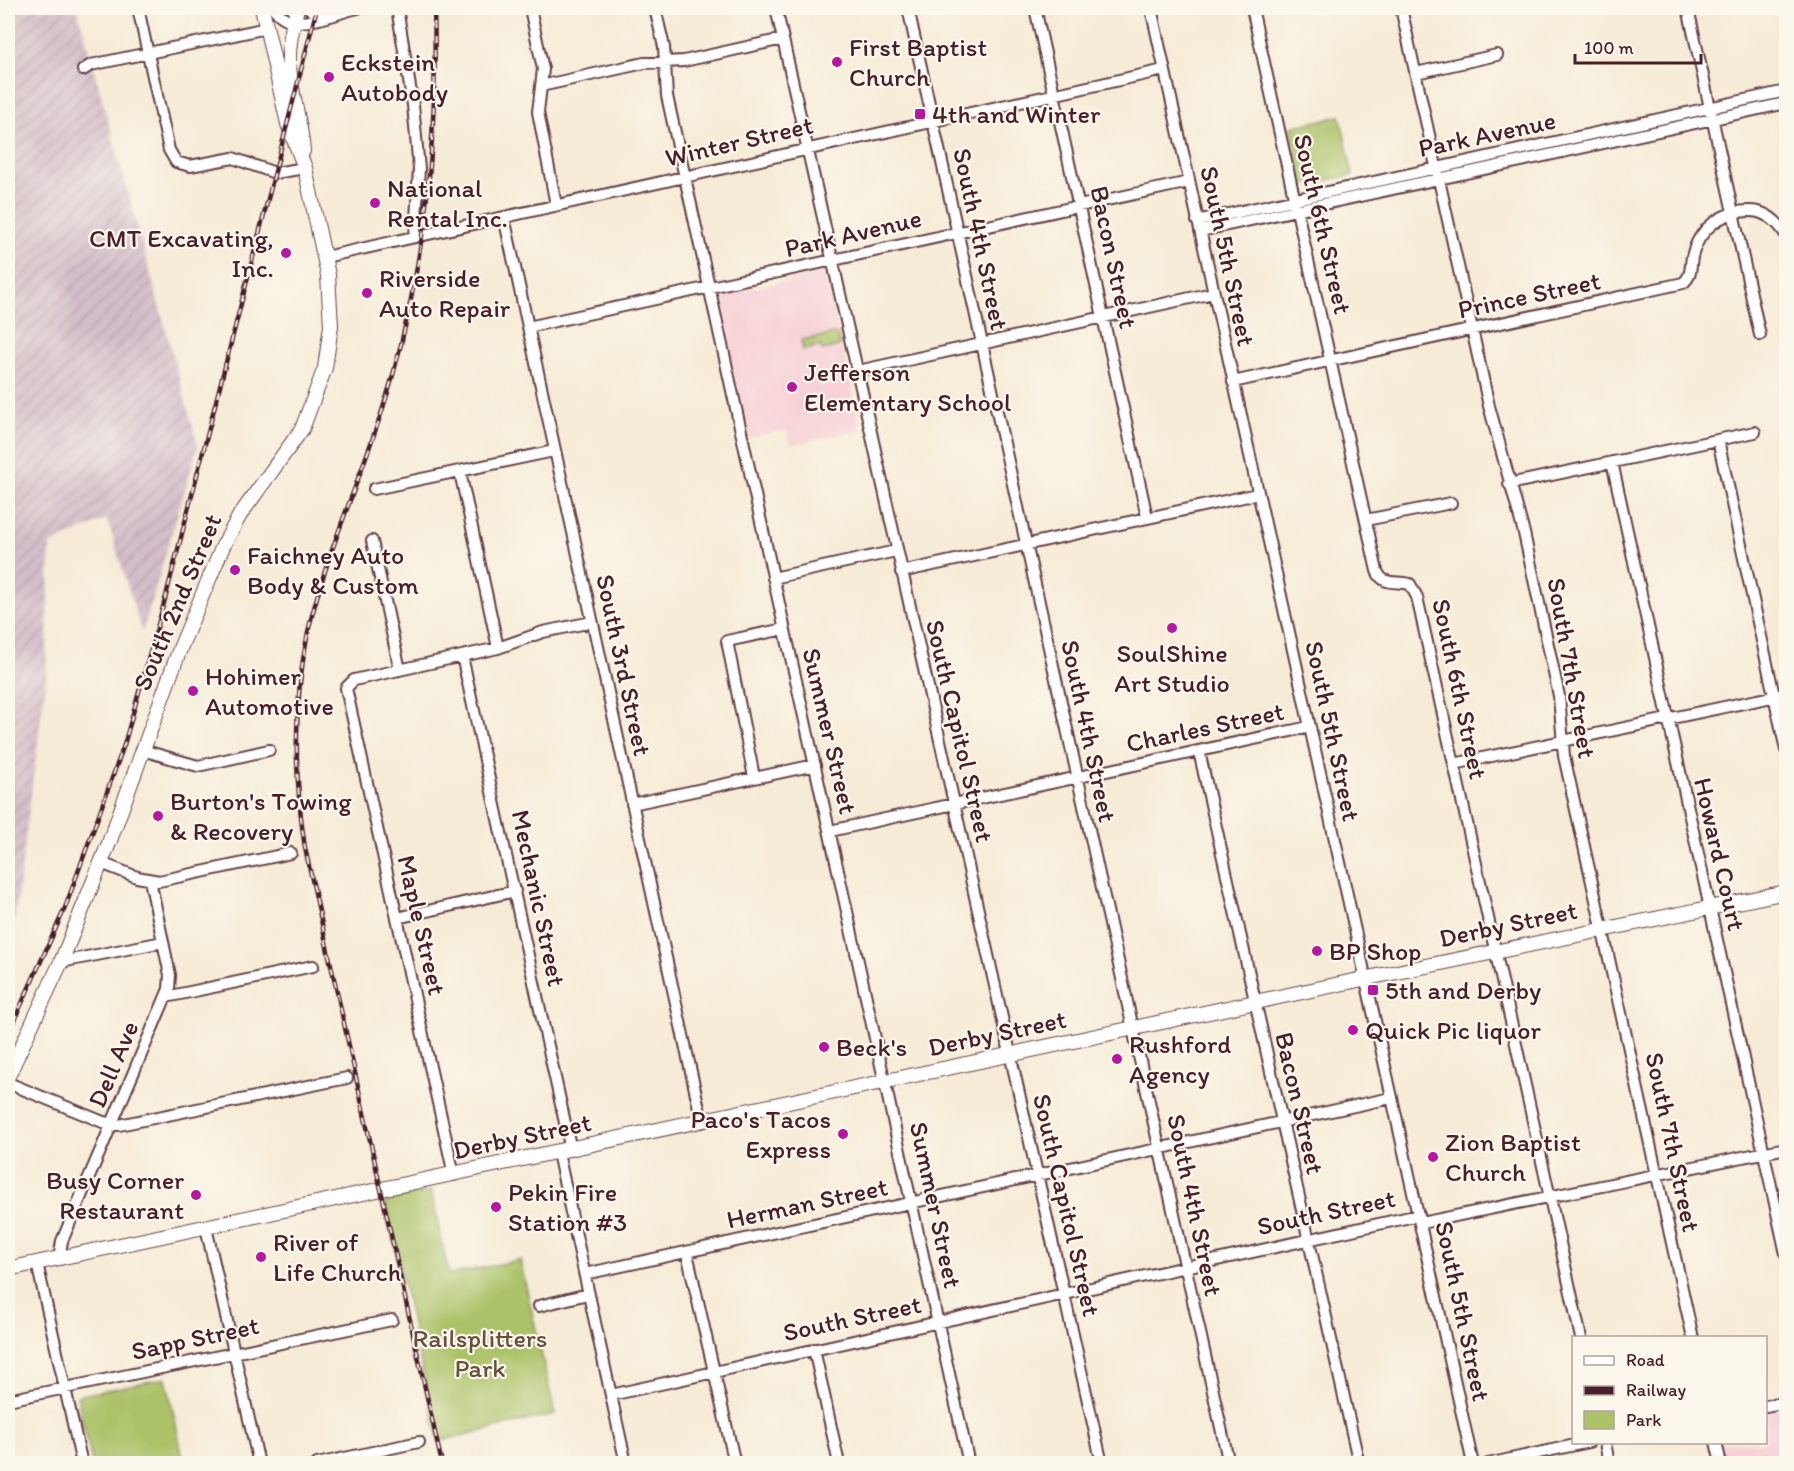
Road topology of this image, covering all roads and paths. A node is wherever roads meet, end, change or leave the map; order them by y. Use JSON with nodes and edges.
{"nodes":[{"id":1,"x":138,"y":8,"type":"edge"},
{"id":2,"x":262,"y":8,"type":"edge"},
{"id":3,"x":274,"y":8,"type":"edge"},
{"id":4,"x":309,"y":8,"type":"edge"},
{"id":5,"x":358,"y":8,"type":"edge"},
{"id":6,"x":397,"y":8,"type":"edge"},
{"id":7,"x":530,"y":8,"type":"edge"},
{"id":8,"x":655,"y":8,"type":"edge"},
{"id":9,"x":776,"y":8,"type":"edge"},
{"id":10,"x":911,"y":8,"type":"edge"},
{"id":11,"x":1035,"y":8,"type":"edge"},
{"id":12,"x":1151,"y":8,"type":"edge"},
{"id":13,"x":1252,"y":8,"type":"edge"},
{"id":14,"x":1401,"y":8,"type":"edge"},
{"id":15,"x":1688,"y":8,"type":"edge"},
{"id":16,"x":339,"y":12,"type":"junction"},
{"id":17,"x":296,"y":14,"type":"edge"},
{"id":18,"x":267,"y":28,"type":"junction"},
{"id":19,"x":783,"y":39,"type":"junction"},
{"id":20,"x":148,"y":53,"type":"junction"},
{"id":21,"x":1497,"y":55,"type":"dead end"},
{"id":22,"x":663,"y":62,"type":"junction"},
{"id":23,"x":83,"y":70,"type":"dead end"},
{"id":24,"x":1164,"y":70,"type":"junction"},
{"id":25,"x":1416,"y":73,"type":"junction"},
{"id":26,"x":541,"y":86,"type":"junction"},
{"id":27,"x":1786,"y":91,"type":"edge"},
{"id":28,"x":1054,"y":94,"type":"junction"},
{"id":29,"x":1786,"y":103,"type":"edge"},
{"id":30,"x":1711,"y":108,"type":"junction"},
{"id":31,"x":932,"y":120,"type":"junction"},
{"id":32,"x":1713,"y":120,"type":"junction"},
{"id":33,"x":807,"y":148,"type":"junction"},
{"id":34,"x":305,"y":168,"type":"junction"},
{"id":35,"x":1438,"y":174,"type":"junction"},
{"id":36,"x":684,"y":176,"type":"junction"},
{"id":37,"x":1189,"y":182,"type":"junction"},
{"id":38,"x":556,"y":205,"type":"junction"},
{"id":39,"x":1079,"y":205,"type":"junction"},
{"id":40,"x":1296,"y":205,"type":"junction"},
{"id":41,"x":1734,"y":213,"type":"junction"},
{"id":42,"x":504,"y":217,"type":"junction"},
{"id":43,"x":1198,"y":226,"type":"junction"},
{"id":44,"x":956,"y":233,"type":"junction"},
{"id":45,"x":1786,"y":235,"type":"edge"},
{"id":46,"x":415,"y":236,"type":"junction"},
{"id":47,"x":325,"y":257,"type":"junction"},
{"id":48,"x":833,"y":261,"type":"junction"},
{"id":49,"x":709,"y":288,"type":"junction"},
{"id":50,"x":1213,"y":293,"type":"junction"},
{"id":51,"x":1104,"y":317,"type":"junction"},
{"id":52,"x":528,"y":327,"type":"junction"},
{"id":53,"x":1472,"y":330,"type":"junction"},
{"id":54,"x":1761,"y":334,"type":"dead end"},
{"id":55,"x":980,"y":344,"type":"junction"},
{"id":56,"x":1330,"y":361,"type":"junction"},
{"id":57,"x":858,"y":371,"type":"junction"},
{"id":58,"x":1233,"y":382,"type":"junction"},
{"id":59,"x":1755,"y":432,"type":"dead end"},
{"id":60,"x":1718,"y":440,"type":"junction"},
{"id":61,"x":554,"y":451,"type":"junction"},
{"id":62,"x":1612,"y":462,"type":"junction"},
{"id":63,"x":460,"y":472,"type":"junction"},
{"id":64,"x":1509,"y":484,"type":"junction"},
{"id":65,"x":374,"y":489,"type":"dead end"},
{"id":66,"x":1257,"y":494,"type":"junction"},
{"id":67,"x":1451,"y":502,"type":"dead end"},
{"id":68,"x":1147,"y":517,"type":"junction"},
{"id":69,"x":1366,"y":520,"type":"junction"},
{"id":70,"x":372,"y":541,"type":"dead end"},
{"id":71,"x":1025,"y":544,"type":"junction"},
{"id":72,"x":896,"y":550,"type":"junction"},
{"id":73,"x":901,"y":572,"type":"junction"},
{"id":74,"x":773,"y":578,"type":"junction"},
{"id":75,"x":592,"y":622,"type":"junction"},
{"id":76,"x":784,"y":628,"type":"junction"},
{"id":77,"x":498,"y":648,"type":"junction"},
{"id":78,"x":462,"y":656,"type":"junction"},
{"id":79,"x":400,"y":670,"type":"junction"},
{"id":80,"x":1786,"y":693,"type":"edge"},
{"id":81,"x":1774,"y":696,"type":"junction"},
{"id":82,"x":1667,"y":718,"type":"junction"},
{"id":83,"x":1309,"y":727,"type":"junction"},
{"id":84,"x":1562,"y":741,"type":"junction"},
{"id":85,"x":142,"y":750,"type":"junction"},
{"id":86,"x":268,"y":750,"type":"dead end"},
{"id":87,"x":1786,"y":750,"type":"edge"},
{"id":88,"x":1199,"y":752,"type":"junction"},
{"id":89,"x":1454,"y":764,"type":"junction"},
{"id":90,"x":815,"y":765,"type":"junction"},
{"id":91,"x":754,"y":777,"type":"junction"},
{"id":92,"x":1076,"y":777,"type":"junction"},
{"id":93,"x":632,"y":804,"type":"junction"},
{"id":94,"x":953,"y":804,"type":"junction"},
{"id":95,"x":830,"y":831,"type":"junction"},
{"id":96,"x":291,"y":853,"type":"dead end"},
{"id":97,"x":101,"y":863,"type":"junction"},
{"id":98,"x":150,"y":880,"type":"junction"},
{"id":99,"x":515,"y":891,"type":"junction"},
{"id":100,"x":1786,"y":892,"type":"edge"},
{"id":101,"x":1710,"y":908,"type":"junction"},
{"id":102,"x":397,"y":918,"type":"junction"},
{"id":103,"x":1603,"y":929,"type":"junction"},
{"id":104,"x":163,"y":942,"type":"junction"},
{"id":105,"x":1496,"y":951,"type":"junction"},
{"id":106,"x":61,"y":962,"type":"junction"},
{"id":107,"x":313,"y":966,"type":"dead end"},
{"id":108,"x":1364,"y":979,"type":"junction"},
{"id":109,"x":166,"y":997,"type":"junction"},
{"id":110,"x":1254,"y":1002,"type":"junction"},
{"id":111,"x":1132,"y":1029,"type":"junction"},
{"id":112,"x":1010,"y":1055,"type":"junction"},
{"id":113,"x":8,"y":1076,"type":"edge"},
{"id":114,"x":347,"y":1078,"type":"dead end"},
{"id":115,"x":8,"y":1083,"type":"edge"},
{"id":116,"x":885,"y":1083,"type":"junction"},
{"id":117,"x":1391,"y":1098,"type":"junction"},
{"id":118,"x":702,"y":1122,"type":"junction"},
{"id":119,"x":1281,"y":1122,"type":"junction"},
{"id":120,"x":112,"y":1125,"type":"junction"},
{"id":121,"x":1160,"y":1147,"type":"junction"},
{"id":122,"x":1786,"y":1148,"type":"edge"},
{"id":123,"x":564,"y":1151,"type":"junction"},
{"id":124,"x":1765,"y":1152,"type":"junction"},
{"id":125,"x":1036,"y":1174,"type":"junction"},
{"id":126,"x":454,"y":1175,"type":"junction"},
{"id":127,"x":1657,"y":1175,"type":"junction"},
{"id":128,"x":1549,"y":1197,"type":"junction"},
{"id":129,"x":913,"y":1203,"type":"junction"},
{"id":130,"x":1420,"y":1219,"type":"junction"},
{"id":131,"x":206,"y":1227,"type":"junction"},
{"id":132,"x":1308,"y":1239,"type":"junction"},
{"id":133,"x":687,"y":1253,"type":"junction"},
{"id":134,"x":1786,"y":1254,"type":"edge"},
{"id":135,"x":59,"y":1259,"type":"junction"},
{"id":136,"x":37,"y":1263,"type":"junction"},
{"id":137,"x":1185,"y":1266,"type":"junction"},
{"id":138,"x":8,"y":1269,"type":"edge"},
{"id":139,"x":585,"y":1274,"type":"junction"},
{"id":140,"x":1064,"y":1293,"type":"junction"},
{"id":141,"x":588,"y":1294,"type":"junction"},
{"id":142,"x":538,"y":1306,"type":"dead end"},
{"id":143,"x":392,"y":1320,"type":"dead end"},
{"id":144,"x":938,"y":1323,"type":"junction"},
{"id":145,"x":1581,"y":1336,"type":"edge"},
{"id":146,"x":1693,"y":1336,"type":"edge"},
{"id":147,"x":814,"y":1349,"type":"junction"},
{"id":148,"x":234,"y":1353,"type":"junction"},
{"id":149,"x":714,"y":1371,"type":"junction"},
{"id":150,"x":65,"y":1389,"type":"junction"},
{"id":151,"x":611,"y":1395,"type":"junction"},
{"id":152,"x":8,"y":1400,"type":"edge"},
{"id":153,"x":1786,"y":1402,"type":"edge"},
{"id":154,"x":1767,"y":1406,"type":"edge"},
{"id":155,"x":419,"y":1442,"type":"dead end"},
{"id":156,"x":1584,"y":1444,"type":"edge"},
{"id":157,"x":1605,"y":1444,"type":"edge"},
{"id":158,"x":1716,"y":1444,"type":"edge"},
{"id":159,"x":82,"y":1464,"type":"edge"},
{"id":160,"x":259,"y":1464,"type":"edge"},
{"id":161,"x":317,"y":1464,"type":"edge"},
{"id":162,"x":626,"y":1464,"type":"edge"},
{"id":163,"x":735,"y":1464,"type":"edge"},
{"id":164,"x":839,"y":1464,"type":"edge"},
{"id":165,"x":969,"y":1464,"type":"edge"},
{"id":166,"x":1102,"y":1464,"type":"edge"},
{"id":167,"x":1229,"y":1464,"type":"edge"},
{"id":168,"x":1359,"y":1464,"type":"edge"},
{"id":169,"x":1473,"y":1464,"type":"edge"},
{"id":170,"x":1488,"y":1464,"type":"edge"},
{"id":171,"x":1609,"y":1464,"type":"edge"},
{"id":172,"x":1721,"y":1464,"type":"edge"}],
"edges":[{"from":1,"to":20,"type":"street"},
{"from":2,"to":18,"type":"main road","name":"South 2nd Street"},
{"from":3,"to":17,"type":"street"},
{"from":4,"to":16,"type":"street"},
{"from":5,"to":16,"type":"street"},
{"from":6,"to":46,"type":"street"},
{"from":7,"to":26,"type":"street"},
{"from":8,"to":22,"type":"street","name":"Summer Street"},
{"from":9,"to":19,"type":"street","name":"South Capitol Street"},
{"from":10,"to":31,"type":"street","name":"South 4th Street"},
{"from":11,"to":28,"type":"street","name":"Bacon Street"},
{"from":12,"to":24,"type":"street","name":"South 5th Street"},
{"from":13,"to":40,"type":"street","name":"South 6th Street"},
{"from":14,"to":25,"type":"street","name":"South 7th Street"},
{"from":15,"to":30,"type":"street"},
{"from":16,"to":17,"type":"street"},
{"from":17,"to":34,"type":"main road"},
{"from":18,"to":20,"type":"street"},
{"from":18,"to":34,"type":"main road","name":"South 2nd Street"},
{"from":19,"to":22,"type":"street"},
{"from":19,"to":33,"type":"street","name":"South Capitol Street"},
{"from":20,"to":23,"type":"street"},
{"from":20,"to":34,"type":"street"},
{"from":21,"to":25,"type":"street"},
{"from":22,"to":26,"type":"street"},
{"from":22,"to":36,"type":"street","name":"Summer Street"},
{"from":24,"to":28,"type":"street","name":"Winter Street"},
{"from":24,"to":37,"type":"street","name":"South 5th Street"},
{"from":25,"to":35,"type":"street","name":"South 7th Street"},
{"from":26,"to":38,"type":"street"},
{"from":27,"to":30,"type":"street","name":"Park Avenue"},
{"from":28,"to":31,"type":"street","name":"Winter Street"},
{"from":28,"to":39,"type":"street","name":"Bacon Street"},
{"from":29,"to":32,"type":"street","name":"Park Avenue"},
{"from":30,"to":32,"type":"street"},
{"from":30,"to":35,"type":"street","name":"Park Avenue"},
{"from":31,"to":33,"type":"street","name":"Winter Street"},
{"from":31,"to":44,"type":"street","name":"South 4th Street"},
{"from":32,"to":35,"type":"street","name":"Park Avenue"},
{"from":32,"to":41,"type":"street"},
{"from":33,"to":36,"type":"street","name":"Winter Street"},
{"from":33,"to":48,"type":"street","name":"South Capitol Street"},
{"from":34,"to":47,"type":"main road","name":"South 2nd Street"},
{"from":35,"to":40,"type":"street","name":"Park Avenue"},
{"from":35,"to":53,"type":"street","name":"South 7th Street"},
{"from":36,"to":38,"type":"street","name":"Winter Street"},
{"from":36,"to":49,"type":"street","name":"Summer Street"},
{"from":37,"to":39,"type":"street","name":"Park Avenue"},
{"from":37,"to":43,"type":"street","name":"South 5th Street"},
{"from":38,"to":42,"type":"street","name":"Winter Street"},
{"from":39,"to":44,"type":"street","name":"Park Avenue"},
{"from":39,"to":51,"type":"street","name":"Bacon Street"},
{"from":40,"to":43,"type":"street","name":"Park Avenue"},
{"from":40,"to":56,"type":"street","name":"South 6th Street"},
{"from":41,"to":45,"type":"street"},
{"from":41,"to":53,"type":"street","name":"Prince Street"},
{"from":41,"to":54,"type":"street"},
{"from":42,"to":46,"type":"street","name":"Winter Street"},
{"from":42,"to":52,"type":"street","name":"South 3rd Street"},
{"from":43,"to":50,"type":"street","name":"South 5th Street"},
{"from":44,"to":48,"type":"street","name":"Park Avenue"},
{"from":44,"to":55,"type":"street","name":"South 4th Street"},
{"from":46,"to":47,"type":"street","name":"Winter Street"},
{"from":47,"to":85,"type":"main road","name":"South 2nd Street"},
{"from":48,"to":49,"type":"street","name":"Park Avenue"},
{"from":48,"to":57,"type":"street","name":"South Capitol Street"},
{"from":49,"to":52,"type":"street","name":"Park Avenue"},
{"from":49,"to":74,"type":"street","name":"Summer Street"},
{"from":50,"to":51,"type":"street"},
{"from":50,"to":58,"type":"street","name":"South 5th Street"},
{"from":51,"to":55,"type":"street"},
{"from":51,"to":68,"type":"street","name":"Bacon Street"},
{"from":52,"to":61,"type":"street","name":"South 3rd Street"},
{"from":53,"to":56,"type":"street","name":"Prince Street"},
{"from":53,"to":64,"type":"street","name":"South 7th Street"},
{"from":55,"to":57,"type":"street"},
{"from":55,"to":71,"type":"street","name":"South 4th Street"},
{"from":56,"to":58,"type":"street","name":"Prince Street"},
{"from":56,"to":69,"type":"street","name":"South 6th Street"},
{"from":57,"to":72,"type":"street","name":"South Capitol Street"},
{"from":58,"to":66,"type":"street","name":"South 5th Street"},
{"from":59,"to":60,"type":"street"},
{"from":60,"to":62,"type":"street"},
{"from":60,"to":81,"type":"street"},
{"from":61,"to":63,"type":"street"},
{"from":61,"to":75,"type":"street","name":"South 3rd Street"},
{"from":62,"to":64,"type":"street"},
{"from":62,"to":82,"type":"street","name":"Howard Court"},
{"from":63,"to":65,"type":"street"},
{"from":63,"to":77,"type":"street"},
{"from":64,"to":84,"type":"street","name":"South 7th Street"},
{"from":66,"to":68,"type":"street"},
{"from":66,"to":83,"type":"street","name":"South 5th Street"},
{"from":67,"to":69,"type":"street"},
{"from":68,"to":71,"type":"street"},
{"from":69,"to":89,"type":"street","name":"South 6th Street"},
{"from":70,"to":79,"type":"street"},
{"from":71,"to":73,"type":"street"},
{"from":71,"to":92,"type":"street","name":"South 4th Street"},
{"from":72,"to":73,"type":"street","name":"South Capitol Street"},
{"from":72,"to":74,"type":"street"},
{"from":73,"to":94,"type":"street","name":"South Capitol Street"},
{"from":74,"to":76,"type":"street","name":"Summer Street"},
{"from":75,"to":77,"type":"street"},
{"from":75,"to":93,"type":"street","name":"South 3rd Street"},
{"from":76,"to":90,"type":"street","name":"Summer Street"},
{"from":76,"to":91,"type":"street"},
{"from":77,"to":78,"type":"street"},
{"from":78,"to":79,"type":"street"},
{"from":78,"to":99,"type":"street","name":"Mechanic Street"},
{"from":79,"to":102,"type":"street","name":"Maple Street"},
{"from":80,"to":81,"type":"street"},
{"from":81,"to":82,"type":"street"},
{"from":81,"to":87,"type":"street"},
{"from":82,"to":84,"type":"street"},
{"from":82,"to":101,"type":"street","name":"Howard Court"},
{"from":83,"to":88,"type":"street","name":"Charles Street"},
{"from":83,"to":108,"type":"street","name":"South 5th Street"},
{"from":84,"to":89,"type":"street"},
{"from":84,"to":103,"type":"street","name":"South 7th Street"},
{"from":85,"to":86,"type":"street"},
{"from":85,"to":97,"type":"main road","name":"South 2nd Street"},
{"from":88,"to":92,"type":"street","name":"Charles Street"},
{"from":88,"to":110,"type":"street","name":"Bacon Street"},
{"from":89,"to":105,"type":"street","name":"South 6th Street"},
{"from":90,"to":91,"type":"street"},
{"from":90,"to":95,"type":"street","name":"Summer Street"},
{"from":91,"to":93,"type":"street"},
{"from":92,"to":94,"type":"street","name":"Charles Street"},
{"from":92,"to":111,"type":"street","name":"South 4th Street"},
{"from":93,"to":118,"type":"street","name":"South 3rd Street"},
{"from":94,"to":95,"type":"street","name":"Charles Street"},
{"from":94,"to":112,"type":"street","name":"South Capitol Street"},
{"from":95,"to":116,"type":"street","name":"Summer Street"},
{"from":96,"to":98,"type":"street"},
{"from":97,"to":98,"type":"street"},
{"from":97,"to":106,"type":"main road","name":"South 2nd Street"},
{"from":98,"to":104,"type":"street","name":"Dell Ave"},
{"from":99,"to":102,"type":"street"},
{"from":99,"to":123,"type":"street","name":"Mechanic Street"},
{"from":100,"to":101,"type":"main road","name":"Derby Street"},
{"from":101,"to":103,"type":"main road","name":"Derby Street"},
{"from":101,"to":124,"type":"street","name":"Howard Court"},
{"from":102,"to":126,"type":"street","name":"Maple Street"},
{"from":103,"to":105,"type":"main road","name":"Derby Street"},
{"from":103,"to":127,"type":"street","name":"South 7th Street"},
{"from":104,"to":106,"type":"street"},
{"from":104,"to":109,"type":"street","name":"Dell Ave"},
{"from":105,"to":108,"type":"main road","name":"Derby Street"},
{"from":105,"to":128,"type":"street","name":"South 6th Street"},
{"from":106,"to":113,"type":"main road","name":"South 2nd Street"},
{"from":107,"to":109,"type":"street"},
{"from":108,"to":110,"type":"main road","name":"Derby Street"},
{"from":108,"to":117,"type":"street","name":"South 5th Street"},
{"from":109,"to":120,"type":"street","name":"Dell Ave"},
{"from":110,"to":111,"type":"main road","name":"Derby Street"},
{"from":110,"to":119,"type":"street","name":"Bacon Street"},
{"from":111,"to":112,"type":"main road","name":"Derby Street"},
{"from":111,"to":121,"type":"street","name":"South 4th Street"},
{"from":112,"to":116,"type":"main road","name":"Derby Street"},
{"from":112,"to":125,"type":"street","name":"South Capitol Street"},
{"from":114,"to":120,"type":"street"},
{"from":115,"to":120,"type":"street"},
{"from":116,"to":118,"type":"main road","name":"Derby Street"},
{"from":116,"to":129,"type":"street","name":"Summer Street"},
{"from":117,"to":119,"type":"street","name":"Herman Street"},
{"from":117,"to":130,"type":"street","name":"South 5th Street"},
{"from":118,"to":123,"type":"main road","name":"Derby Street"},
{"from":119,"to":121,"type":"street","name":"Herman Street"},
{"from":119,"to":132,"type":"street","name":"Bacon Street"},
{"from":120,"to":135,"type":"street","name":"Dell Ave"},
{"from":121,"to":125,"type":"street","name":"Herman Street"},
{"from":121,"to":137,"type":"street","name":"South 4th Street"},
{"from":122,"to":124,"type":"street","name":"South Street"},
{"from":123,"to":126,"type":"main road","name":"Derby Street"},
{"from":123,"to":139,"type":"street","name":"Mechanic Street"},
{"from":124,"to":127,"type":"street","name":"South Street"},
{"from":124,"to":134,"type":"street","name":"Howard Court"},
{"from":125,"to":129,"type":"street","name":"Herman Street"},
{"from":125,"to":140,"type":"street","name":"South Capitol Street"},
{"from":126,"to":131,"type":"main road","name":"Derby Street"},
{"from":127,"to":128,"type":"street","name":"South Street"},
{"from":127,"to":146,"type":"street","name":"South 7th Street"},
{"from":128,"to":130,"type":"street","name":"South Street"},
{"from":128,"to":145,"type":"street","name":"South 6th Street"},
{"from":129,"to":133,"type":"street","name":"Herman Street"},
{"from":129,"to":144,"type":"street","name":"Summer Street"},
{"from":130,"to":132,"type":"street","name":"South Street"},
{"from":130,"to":169,"type":"street","name":"South 5th Street"},
{"from":131,"to":135,"type":"main road","name":"Derby Street"},
{"from":131,"to":148,"type":"street"},
{"from":132,"to":137,"type":"street","name":"South Street"},
{"from":132,"to":168,"type":"street","name":"Bacon Street"},
{"from":133,"to":139,"type":"street","name":"Herman Street"},
{"from":133,"to":149,"type":"street"},
{"from":135,"to":136,"type":"main road","name":"Derby Street"},
{"from":136,"to":138,"type":"main road","name":"Derby Street"},
{"from":136,"to":150,"type":"street"},
{"from":137,"to":140,"type":"street","name":"South Street"},
{"from":137,"to":167,"type":"street","name":"South 4th Street"},
{"from":139,"to":141,"type":"street","name":"Mechanic Street"},
{"from":140,"to":144,"type":"street","name":"South Street"},
{"from":140,"to":166,"type":"street","name":"South Capitol Street"},
{"from":141,"to":142,"type":"street"},
{"from":141,"to":151,"type":"street","name":"Mechanic Street"},
{"from":143,"to":148,"type":"street","name":"Sapp Street"},
{"from":144,"to":147,"type":"street","name":"South Street"},
{"from":144,"to":165,"type":"street","name":"Summer Street"},
{"from":147,"to":149,"type":"street","name":"South Street"},
{"from":147,"to":164,"type":"street"},
{"from":148,"to":150,"type":"street","name":"Sapp Street"},
{"from":148,"to":160,"type":"street"},
{"from":149,"to":151,"type":"street","name":"South Street"},
{"from":149,"to":163,"type":"street"},
{"from":150,"to":152,"type":"street","name":"Sapp Street"},
{"from":150,"to":159,"type":"street"},
{"from":151,"to":162,"type":"street","name":"Mechanic Street"},
{"from":153,"to":154,"type":"street"},
{"from":155,"to":161,"type":"street"},
{"from":156,"to":170,"type":"street"},
{"from":157,"to":171,"type":"street"},
{"from":158,"to":172,"type":"street"}]}
